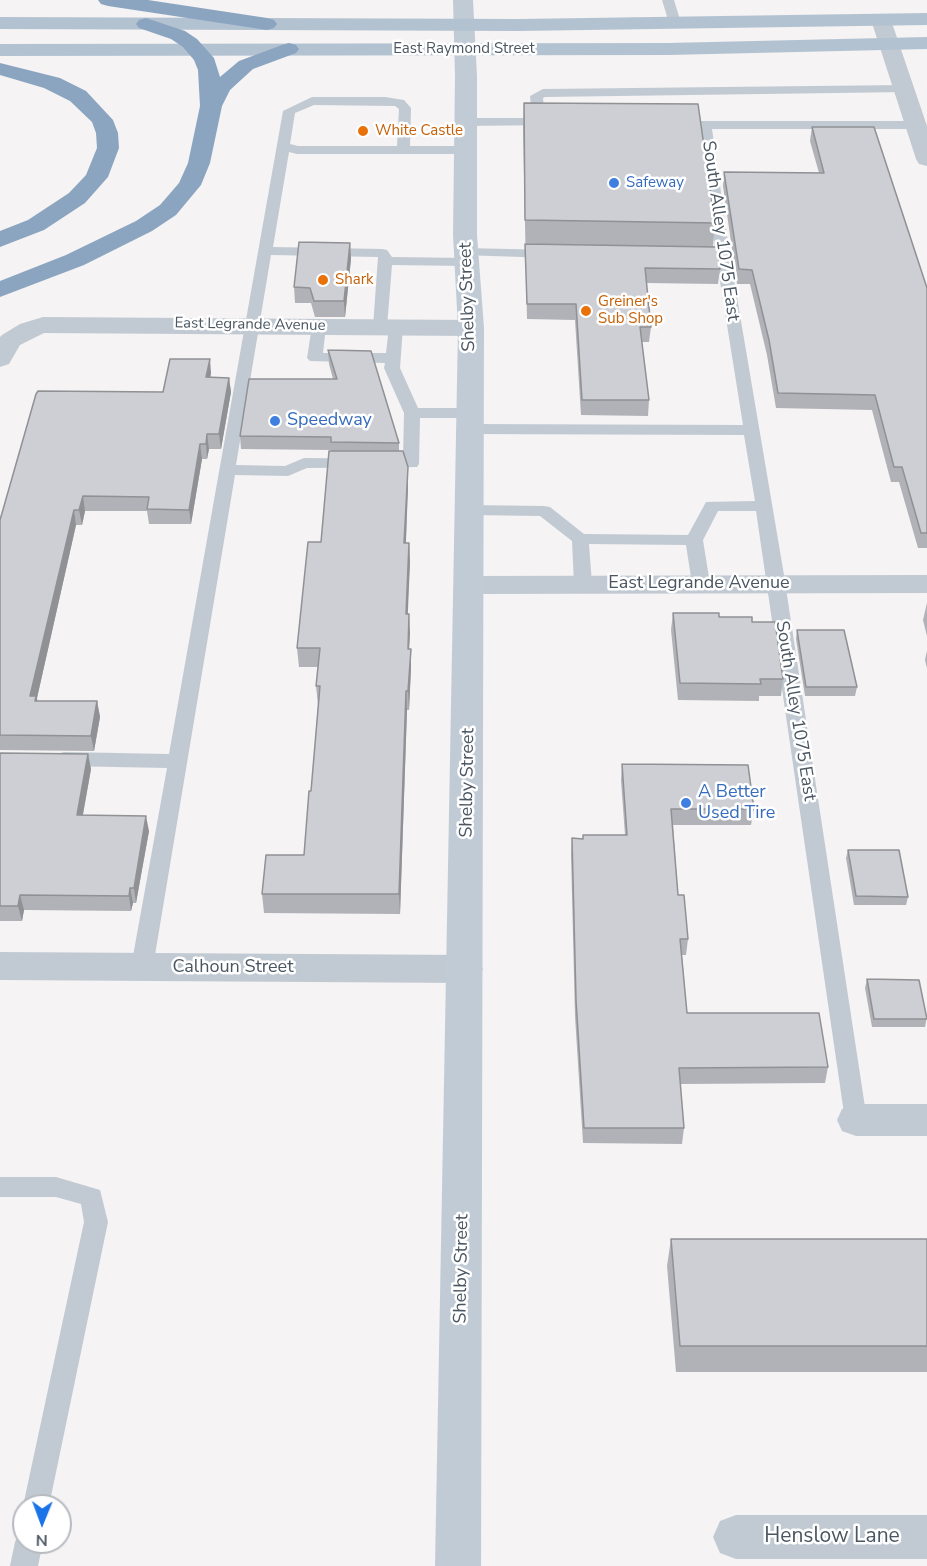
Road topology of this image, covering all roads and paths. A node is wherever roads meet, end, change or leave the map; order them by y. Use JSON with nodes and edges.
{"nodes":[{"id":1,"x":108,"y":0,"type":"edge"},
{"id":2,"x":463,"y":0,"type":"edge"},
{"id":3,"x":668,"y":0,"type":"edge"},
{"id":4,"x":927,"y":19,"type":"edge"},
{"id":5,"x":881,"y":20,"type":"junction"},
{"id":6,"x":675,"y":23,"type":"junction"},
{"id":7,"x":0,"y":24,"type":"edge"},
{"id":8,"x":146,"y":24,"type":"junction"},
{"id":9,"x":267,"y":24,"type":"junction"},
{"id":10,"x":464,"y":24,"type":"junction"},
{"id":11,"x":927,"y":43,"type":"edge"},
{"id":12,"x":889,"y":44,"type":"junction"},
{"id":13,"x":198,"y":49,"type":"junction"},
{"id":14,"x":289,"y":49,"type":"junction"},
{"id":15,"x":465,"y":49,"type":"junction"},
{"id":16,"x":0,"y":50,"type":"edge"},
{"id":17,"x":0,"y":69,"type":"edge"},
{"id":18,"x":904,"y":89,"type":"junction"},
{"id":19,"x":211,"y":106,"type":"junction"},
{"id":20,"x":466,"y":122,"type":"junction"},
{"id":21,"x":539,"y":122,"type":"junction"},
{"id":22,"x":564,"y":122,"type":"edge"},
{"id":23,"x":681,"y":124,"type":"edge"},
{"id":24,"x":705,"y":125,"type":"junction"},
{"id":25,"x":916,"y":125,"type":"junction"},
{"id":26,"x":283,"y":146,"type":"junction"},
{"id":27,"x":403,"y":150,"type":"junction"},
{"id":28,"x":466,"y":150,"type":"junction"},
{"id":29,"x":927,"y":159,"type":"edge"},
{"id":30,"x":0,"y":240,"type":"edge"},
{"id":31,"x":265,"y":251,"type":"junction"},
{"id":32,"x":571,"y":254,"type":"edge"},
{"id":33,"x":466,"y":257,"type":"junction"},
{"id":34,"x":385,"y":261,"type":"junction"},
{"id":35,"x":0,"y":290,"type":"edge"},
{"id":36,"x":253,"y":326,"type":"junction"},
{"id":37,"x":319,"y":326,"type":"junction"},
{"id":38,"x":388,"y":327,"type":"junction"},
{"id":39,"x":471,"y":327,"type":"junction"},
{"id":40,"x":393,"y":358,"type":"junction"},
{"id":41,"x":0,"y":359,"type":"edge"},
{"id":42,"x":412,"y":413,"type":"junction"},
{"id":43,"x":470,"y":421,"type":"junction"},
{"id":44,"x":751,"y":430,"type":"junction"},
{"id":45,"x":228,"y":470,"type":"junction"},
{"id":46,"x":763,"y":506,"type":"junction"},
{"id":47,"x":470,"y":510,"type":"junction"},
{"id":48,"x":580,"y":539,"type":"junction"},
{"id":49,"x":694,"y":540,"type":"junction"},
{"id":50,"x":583,"y":584,"type":"junction"},
{"id":51,"x":700,"y":584,"type":"junction"},
{"id":52,"x":776,"y":584,"type":"junction"},
{"id":53,"x":927,"y":584,"type":"edge"},
{"id":54,"x":470,"y":585,"type":"junction"},
{"id":55,"x":47,"y":759,"type":"edge"},
{"id":56,"x":178,"y":761,"type":"junction"},
{"id":57,"x":0,"y":966,"type":"edge"},
{"id":58,"x":142,"y":967,"type":"junction"},
{"id":59,"x":465,"y":969,"type":"junction"},
{"id":60,"x":856,"y":1120,"type":"joint"},
{"id":61,"x":927,"y":1120,"type":"edge"},
{"id":62,"x":0,"y":1187,"type":"edge"},
{"id":63,"x":39,"y":1494,"type":"edge"},
{"id":64,"x":736,"y":1537,"type":"dead end"},
{"id":65,"x":927,"y":1537,"type":"edge"},
{"id":66,"x":458,"y":1566,"type":"edge"}],
"edges":[{"from":1,"to":9,"type":"highway"},
{"from":2,"to":10,"type":"main road","name":"Shelby Street"},
{"from":3,"to":6,"type":"lane"},
{"from":4,"to":5,"type":"main road","name":"East Raymond Street"},
{"from":5,"to":6,"type":"main road","name":"East Raymond Street"},
{"from":5,"to":12,"type":"street"},
{"from":6,"to":10,"type":"main road","name":"East Raymond Street"},
{"from":7,"to":8,"type":"main road","name":"East Raymond Street"},
{"from":8,"to":9,"type":"main road","name":"East Raymond Street"},
{"from":8,"to":13,"type":"highway"},
{"from":9,"to":10,"type":"main road","name":"East Raymond Street"},
{"from":10,"to":15,"type":"main road","name":"Shelby Street"},
{"from":11,"to":12,"type":"main road","name":"East Raymond Street"},
{"from":12,"to":15,"type":"main road","name":"East Raymond Street"},
{"from":12,"to":18,"type":"street"},
{"from":13,"to":14,"type":"main road","name":"East Raymond Street"},
{"from":13,"to":16,"type":"main road","name":"East Raymond Street"},
{"from":13,"to":19,"type":"highway"},
{"from":14,"to":15,"type":"main road","name":"East Raymond Street"},
{"from":14,"to":19,"type":"highway"},
{"from":15,"to":20,"type":"main road","name":"Shelby Street"},
{"from":17,"to":30,"type":"highway"},
{"from":18,"to":21,"type":"lane"},
{"from":18,"to":25,"type":"street"},
{"from":19,"to":35,"type":"highway"},
{"from":20,"to":21,"type":"lane"},
{"from":20,"to":28,"type":"main road","name":"Shelby Street"},
{"from":21,"to":22,"type":"lane"},
{"from":23,"to":24,"type":"lane"},
{"from":24,"to":25,"type":"lane"},
{"from":24,"to":44,"type":"lane","name":"South Alley 1075 East"},
{"from":25,"to":29,"type":"street"},
{"from":26,"to":27,"type":"lane"},
{"from":26,"to":27,"type":"lane"},
{"from":26,"to":31,"type":"lane"},
{"from":27,"to":28,"type":"lane"},
{"from":28,"to":33,"type":"main road","name":"Shelby Street"},
{"from":31,"to":34,"type":"lane"},
{"from":31,"to":36,"type":"lane"},
{"from":32,"to":33,"type":"lane"},
{"from":33,"to":34,"type":"lane"},
{"from":33,"to":39,"type":"main road","name":"Shelby Street"},
{"from":34,"to":38,"type":"lane"},
{"from":36,"to":37,"type":"street","name":"East Legrande Avenue"},
{"from":36,"to":41,"type":"street","name":"East Legrande Avenue"},
{"from":36,"to":45,"type":"lane"},
{"from":37,"to":38,"type":"street","name":"East Legrande Avenue"},
{"from":37,"to":40,"type":"lane"},
{"from":38,"to":39,"type":"street","name":"East Legrande Avenue"},
{"from":38,"to":40,"type":"lane"},
{"from":39,"to":43,"type":"main road","name":"Shelby Street"},
{"from":40,"to":42,"type":"lane"},
{"from":42,"to":43,"type":"lane"},
{"from":42,"to":45,"type":"lane"},
{"from":43,"to":44,"type":"lane"},
{"from":43,"to":47,"type":"main road","name":"Shelby Street"},
{"from":44,"to":46,"type":"lane","name":"South Alley 1075 East"},
{"from":45,"to":56,"type":"lane"},
{"from":46,"to":49,"type":"lane"},
{"from":46,"to":52,"type":"lane","name":"South Alley 1075 East"},
{"from":47,"to":48,"type":"lane"},
{"from":47,"to":54,"type":"main road","name":"Shelby Street"},
{"from":48,"to":49,"type":"lane"},
{"from":48,"to":50,"type":"lane"},
{"from":49,"to":51,"type":"lane"},
{"from":50,"to":51,"type":"street","name":"East Legrande Avenue"},
{"from":50,"to":54,"type":"street","name":"East Legrande Avenue"},
{"from":51,"to":52,"type":"street","name":"East Legrande Avenue"},
{"from":52,"to":53,"type":"street","name":"East Legrande Avenue"},
{"from":52,"to":60,"type":"lane","name":"South Alley 1075 East"},
{"from":54,"to":59,"type":"main road","name":"Shelby Street"},
{"from":55,"to":56,"type":"lane"},
{"from":56,"to":58,"type":"lane"},
{"from":57,"to":58,"type":"street","name":"Calhoun Street"},
{"from":58,"to":59,"type":"street","name":"Calhoun Street"},
{"from":59,"to":66,"type":"main road","name":"Shelby Street"},
{"from":60,"to":61,"type":"street"},
{"from":62,"to":63,"type":"lane"},
{"from":64,"to":65,"type":"street","name":"Henslow Lane"}]}
